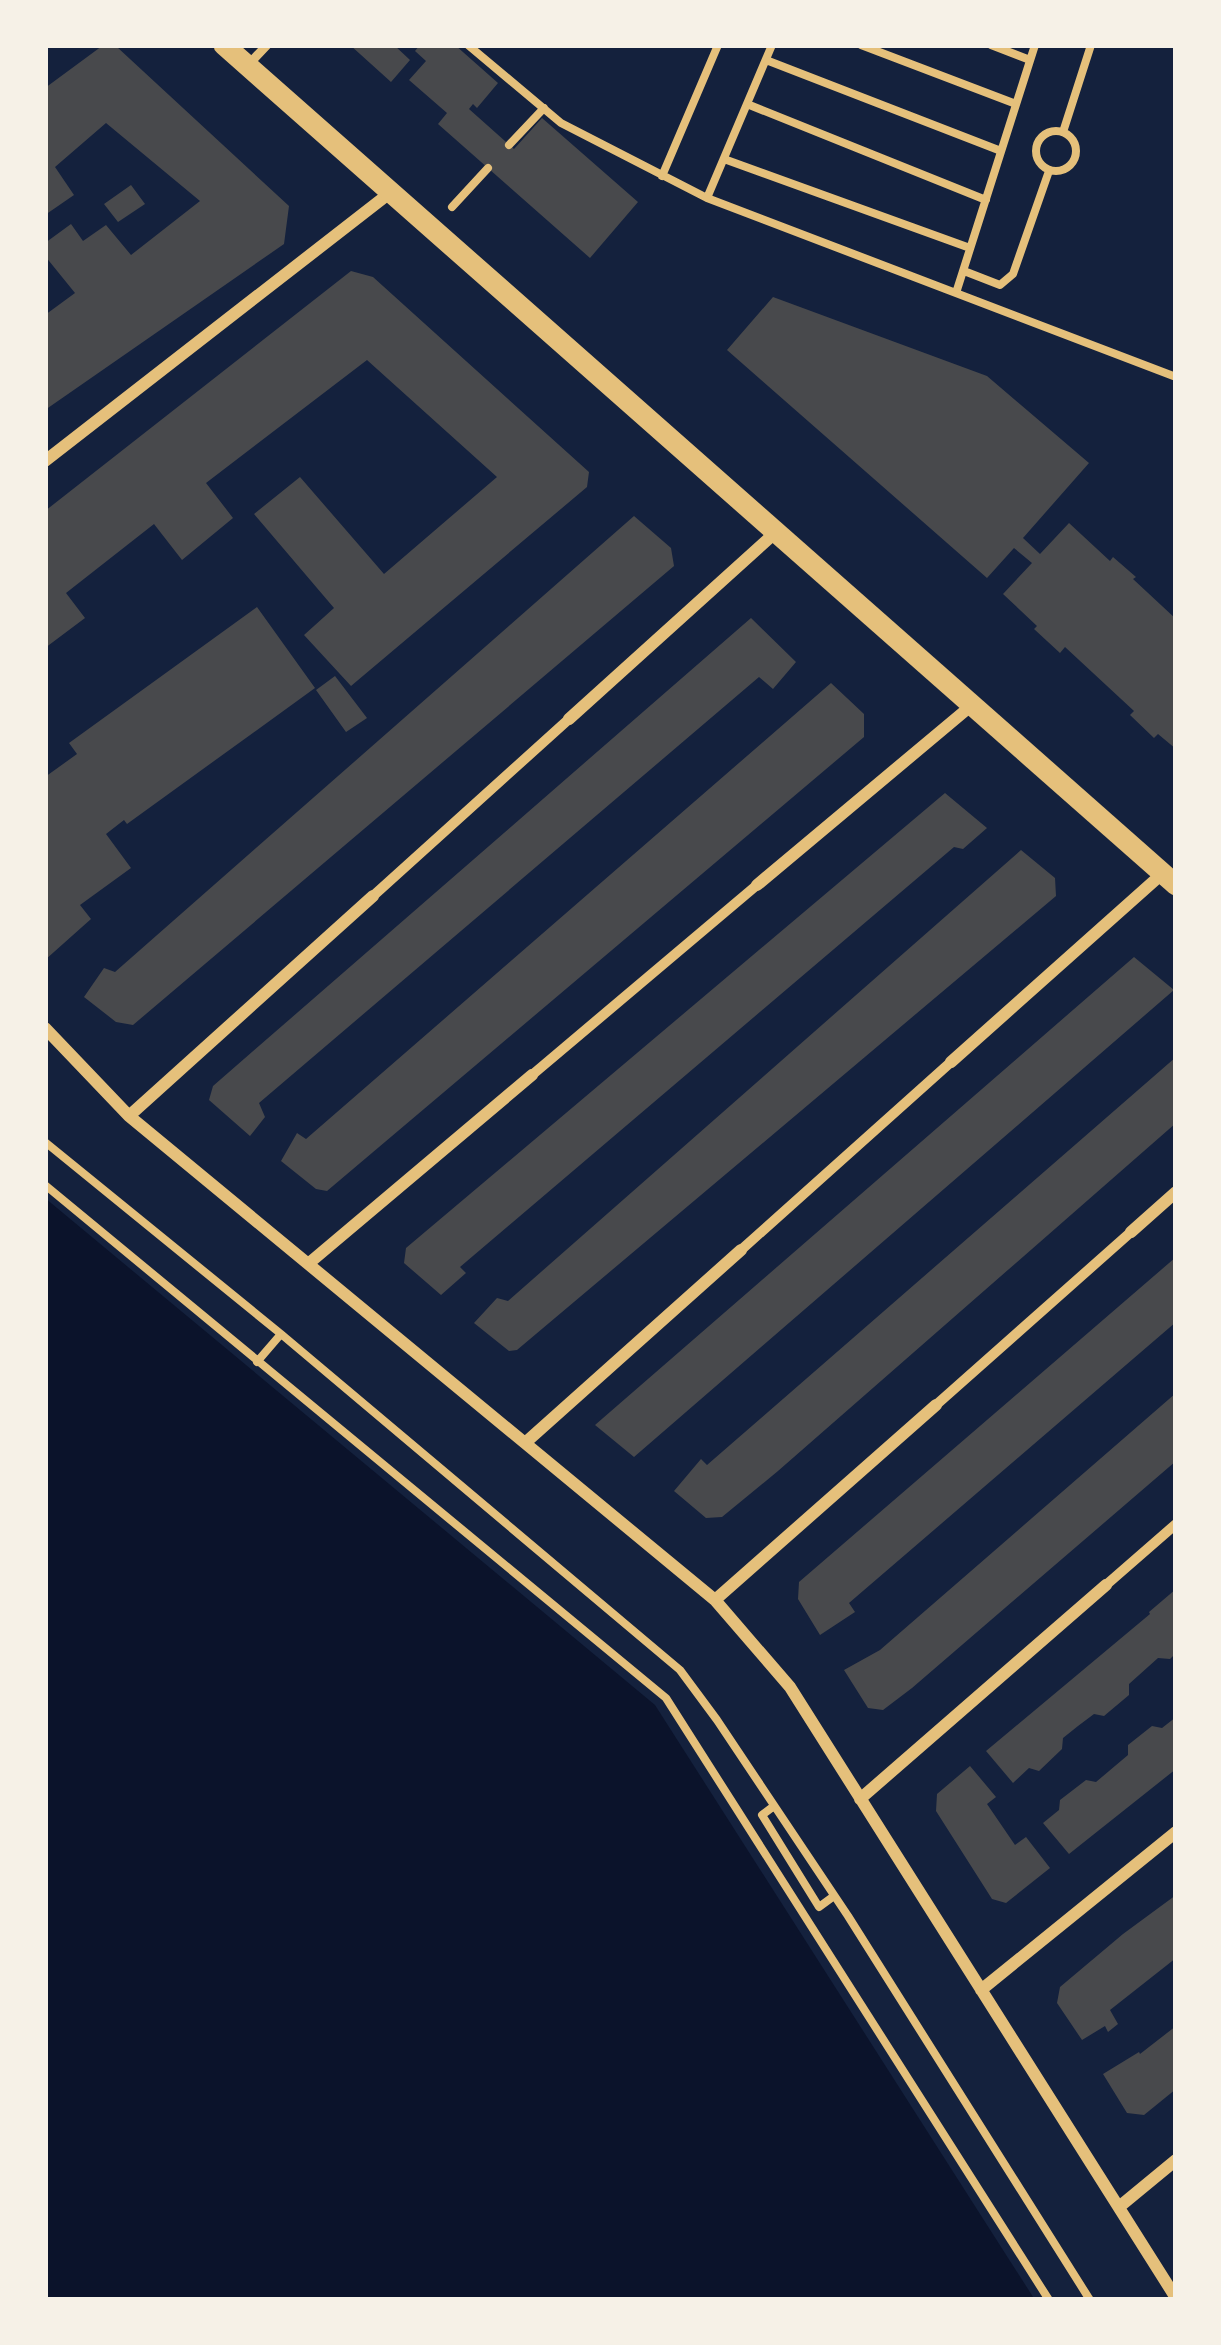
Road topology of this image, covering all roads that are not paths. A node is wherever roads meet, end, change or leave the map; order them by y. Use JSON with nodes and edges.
{"nodes":[{"id":1,"x":224,"y":45,"type":"edge"},
{"id":2,"x":267,"y":45,"type":"edge"},
{"id":3,"x":248,"y":65,"type":"junction"},
{"id":4,"x":391,"y":192,"type":"junction"},
{"id":5,"x":45,"y":461,"type":"edge"},
{"id":6,"x":776,"y":532,"type":"junction"},
{"id":7,"x":972,"y":705,"type":"junction"},
{"id":8,"x":569,"y":719,"type":"joint"},
{"id":9,"x":1169,"y":879,"type":"edge"},
{"id":10,"x":757,"y":885,"type":"joint"},
{"id":11,"x":373,"y":896,"type":"joint"},
{"id":12,"x":45,"y":1028,"type":"edge"},
{"id":13,"x":951,"y":1062,"type":"joint"},
{"id":14,"x":532,"y":1075,"type":"joint"},
{"id":15,"x":129,"y":1116,"type":"junction"},
{"id":16,"x":1176,"y":1192,"type":"edge"},
{"id":17,"x":1131,"y":1232,"type":"joint"},
{"id":18,"x":741,"y":1250,"type":"joint"},
{"id":19,"x":308,"y":1264,"type":"junction"},
{"id":20,"x":936,"y":1405,"type":"joint"},
{"id":21,"x":525,"y":1443,"type":"junction"},
{"id":22,"x":1176,"y":1524,"type":"edge"},
{"id":23,"x":1106,"y":1585,"type":"joint"},
{"id":24,"x":715,"y":1600,"type":"junction"},
{"id":25,"x":860,"y":1799,"type":"junction"},
{"id":26,"x":1176,"y":1832,"type":"edge"},
{"id":27,"x":981,"y":1990,"type":"junction"},
{"id":28,"x":1176,"y":2160,"type":"edge"},
{"id":29,"x":1119,"y":2207,"type":"junction"},
{"id":30,"x":1176,"y":2298,"type":"edge"}],
"edges":[{"from":1,"to":3,"type":"street"},
{"from":2,"to":3,"type":"lane"},
{"from":3,"to":4,"type":"street"},
{"from":4,"to":5,"type":"street"},
{"from":4,"to":6,"type":"street"},
{"from":6,"to":7,"type":"street"},
{"from":6,"to":8,"type":"street"},
{"from":7,"to":9,"type":"street"},
{"from":7,"to":10,"type":"street"},
{"from":8,"to":11,"type":"street"},
{"from":9,"to":13,"type":"street"},
{"from":10,"to":14,"type":"street"},
{"from":11,"to":15,"type":"street"},
{"from":12,"to":15,"type":"street"},
{"from":13,"to":18,"type":"street"},
{"from":14,"to":19,"type":"street"},
{"from":15,"to":19,"type":"street"},
{"from":16,"to":17,"type":"street"},
{"from":17,"to":20,"type":"street"},
{"from":18,"to":21,"type":"street"},
{"from":19,"to":21,"type":"street"},
{"from":20,"to":24,"type":"street"},
{"from":21,"to":24,"type":"street"},
{"from":22,"to":23,"type":"street"},
{"from":23,"to":25,"type":"street"},
{"from":24,"to":25,"type":"street"},
{"from":25,"to":27,"type":"street"},
{"from":26,"to":27,"type":"street"},
{"from":27,"to":29,"type":"street"},
{"from":28,"to":29,"type":"street"},
{"from":29,"to":30,"type":"street"}]}
